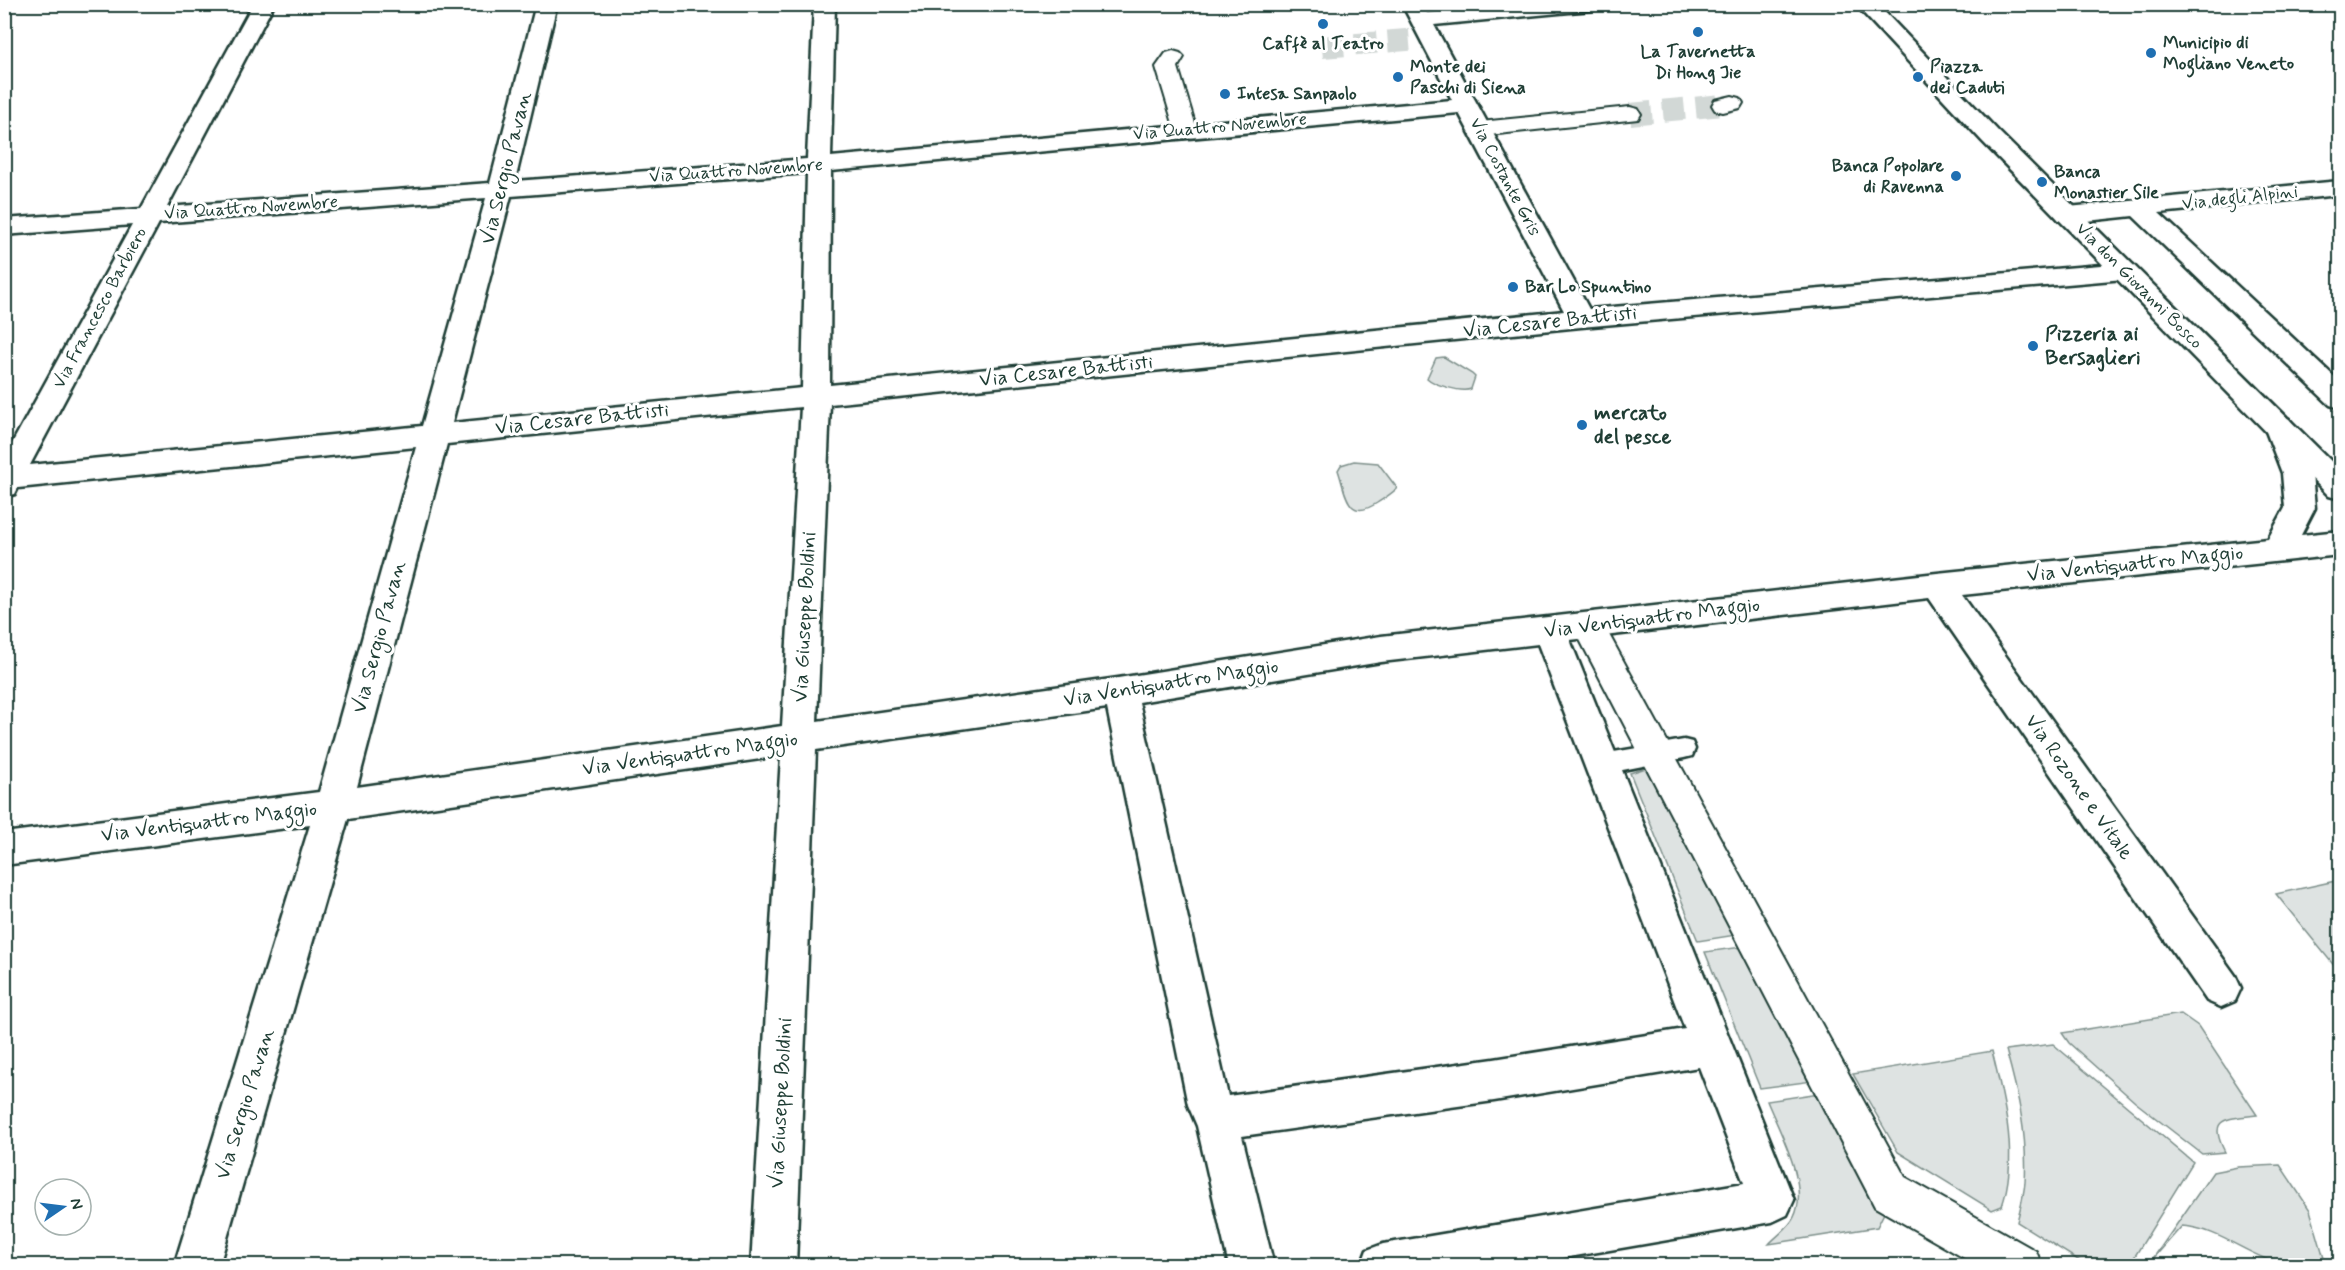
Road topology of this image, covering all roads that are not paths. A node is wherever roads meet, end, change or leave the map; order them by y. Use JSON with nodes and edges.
{"nodes":[{"id":1,"x":264,"y":4,"type":"edge"},
{"id":2,"x":547,"y":4,"type":"edge"},
{"id":3,"x":825,"y":4,"type":"edge"},
{"id":4,"x":1591,"y":4,"type":"edge"},
{"id":5,"x":1865,"y":4,"type":"edge"},
{"id":6,"x":1417,"y":12,"type":"edge"},
{"id":7,"x":1173,"y":57,"type":"dead end"},
{"id":8,"x":1467,"y":105,"type":"junction"},
{"id":9,"x":1630,"y":114,"type":"tunnel mouth"},
{"id":10,"x":1480,"y":129,"type":"junction"},
{"id":11,"x":1186,"y":130,"type":"junction"},
{"id":12,"x":819,"y":165,"type":"junction"},
{"id":13,"x":2340,"y":188,"type":"edge"},
{"id":14,"x":501,"y":189,"type":"junction"},
{"id":15,"x":2139,"y":208,"type":"junction"},
{"id":16,"x":2068,"y":214,"type":"junction"},
{"id":17,"x":150,"y":215,"type":"junction"},
{"id":18,"x":4,"y":227,"type":"edge"},
{"id":19,"x":2124,"y":271,"type":"junction"},
{"id":20,"x":1581,"y":318,"type":"junction"},
{"id":21,"x":816,"y":395,"type":"junction"},
{"id":22,"x":2340,"y":398,"type":"edge"},
{"id":23,"x":2279,"y":426,"type":"junction"},
{"id":24,"x":435,"y":434,"type":"junction"},
{"id":25,"x":7,"y":482,"type":"edge"},
{"id":26,"x":2340,"y":488,"type":"edge"},
{"id":27,"x":2340,"y":543,"type":"edge"},
{"id":28,"x":2278,"y":549,"type":"junction"},
{"id":29,"x":1937,"y":585,"type":"junction"},
{"id":30,"x":1549,"y":629,"type":"junction"},
{"id":31,"x":1595,"y":639,"type":"dead end"},
{"id":32,"x":1118,"y":692,"type":"junction"},
{"id":33,"x":798,"y":738,"type":"junction"},
{"id":34,"x":1670,"y":751,"type":"junction"},
{"id":35,"x":1602,"y":764,"type":"junction"},
{"id":36,"x":333,"y":807,"type":"junction"},
{"id":37,"x":4,"y":849,"type":"edge"},
{"id":38,"x":2221,"y":988,"type":"dead end"},
{"id":39,"x":1711,"y":1045,"type":"junction"},
{"id":40,"x":1217,"y":1119,"type":"junction"},
{"id":41,"x":196,"y":1266,"type":"edge"},
{"id":42,"x":773,"y":1266,"type":"edge"},
{"id":43,"x":1252,"y":1266,"type":"edge"},
{"id":44,"x":1383,"y":1266,"type":"edge"},
{"id":45,"x":2021,"y":1266,"type":"edge"}],
"edges":[{"from":1,"to":17,"type":"street","name":"Via Francesco Barbiero"},
{"from":2,"to":14,"type":"street","name":"Via Sergio Pavan"},
{"from":3,"to":12,"type":"street","name":"Via Giuseppe Boldini"},
{"from":4,"to":6,"type":"street"},
{"from":5,"to":16,"type":"street","name":"Via don Giovanni Bosco"},
{"from":6,"to":8,"type":"street","name":"Via Costante Gris"},
{"from":7,"to":11,"type":"street"},
{"from":8,"to":10,"type":"street","name":"Via Costante Gris"},
{"from":8,"to":11,"type":"street","name":"Via Quattro Novembre"},
{"from":9,"to":10,"type":"street"},
{"from":10,"to":20,"type":"street","name":"Via Costante Gris"},
{"from":11,"to":12,"type":"street","name":"Via Quattro Novembre"},
{"from":12,"to":14,"type":"street","name":"Via Quattro Novembre"},
{"from":12,"to":21,"type":"street","name":"Via Giuseppe Boldini"},
{"from":13,"to":15,"type":"street","name":"Via degli Alpini"},
{"from":14,"to":17,"type":"street","name":"Via Quattro Novembre"},
{"from":14,"to":24,"type":"street","name":"Via Sergio Pavan"},
{"from":15,"to":16,"type":"street","name":"Via degli Alpini"},
{"from":15,"to":22,"type":"street"},
{"from":16,"to":19,"type":"street","name":"Via don Giovanni Bosco"},
{"from":17,"to":18,"type":"street","name":"Via Quattro Novembre"},
{"from":17,"to":25,"type":"street","name":"Via Francesco Barbiero"},
{"from":19,"to":20,"type":"street","name":"Via Cesare Battisti"},
{"from":19,"to":23,"type":"street","name":"Via don Giovanni Bosco"},
{"from":20,"to":21,"type":"street","name":"Via Cesare Battisti"},
{"from":21,"to":24,"type":"street","name":"Via Cesare Battisti"},
{"from":21,"to":33,"type":"street","name":"Via Giuseppe Boldini"},
{"from":23,"to":26,"type":"street","name":"Via don Giovanni Bosco"},
{"from":23,"to":28,"type":"street"},
{"from":24,"to":25,"type":"street","name":"Via Cesare Battisti"},
{"from":24,"to":36,"type":"street","name":"Via Sergio Pavan"},
{"from":27,"to":28,"type":"street","name":"Via Ventiquattro Maggio"},
{"from":28,"to":29,"type":"street","name":"Via Ventiquattro Maggio"},
{"from":29,"to":30,"type":"street","name":"Via Ventiquattro Maggio"},
{"from":29,"to":38,"type":"street","name":"Via Rozone e Vitale"},
{"from":30,"to":32,"type":"street","name":"Via Ventiquattro Maggio"},
{"from":30,"to":35,"type":"street"},
{"from":31,"to":34,"type":"street"},
{"from":32,"to":33,"type":"street","name":"Via Ventiquattro Maggio"},
{"from":32,"to":40,"type":"street"},
{"from":33,"to":36,"type":"street","name":"Via Ventiquattro Maggio"},
{"from":33,"to":42,"type":"street","name":"Via Giuseppe Boldini"},
{"from":34,"to":35,"type":"lane"},
{"from":34,"to":45,"type":"street"},
{"from":35,"to":39,"type":"street"},
{"from":36,"to":37,"type":"street","name":"Via Ventiquattro Maggio"},
{"from":36,"to":41,"type":"street","name":"Via Sergio Pavan"},
{"from":39,"to":40,"type":"street"},
{"from":39,"to":44,"type":"street"},
{"from":40,"to":43,"type":"street"}]}
